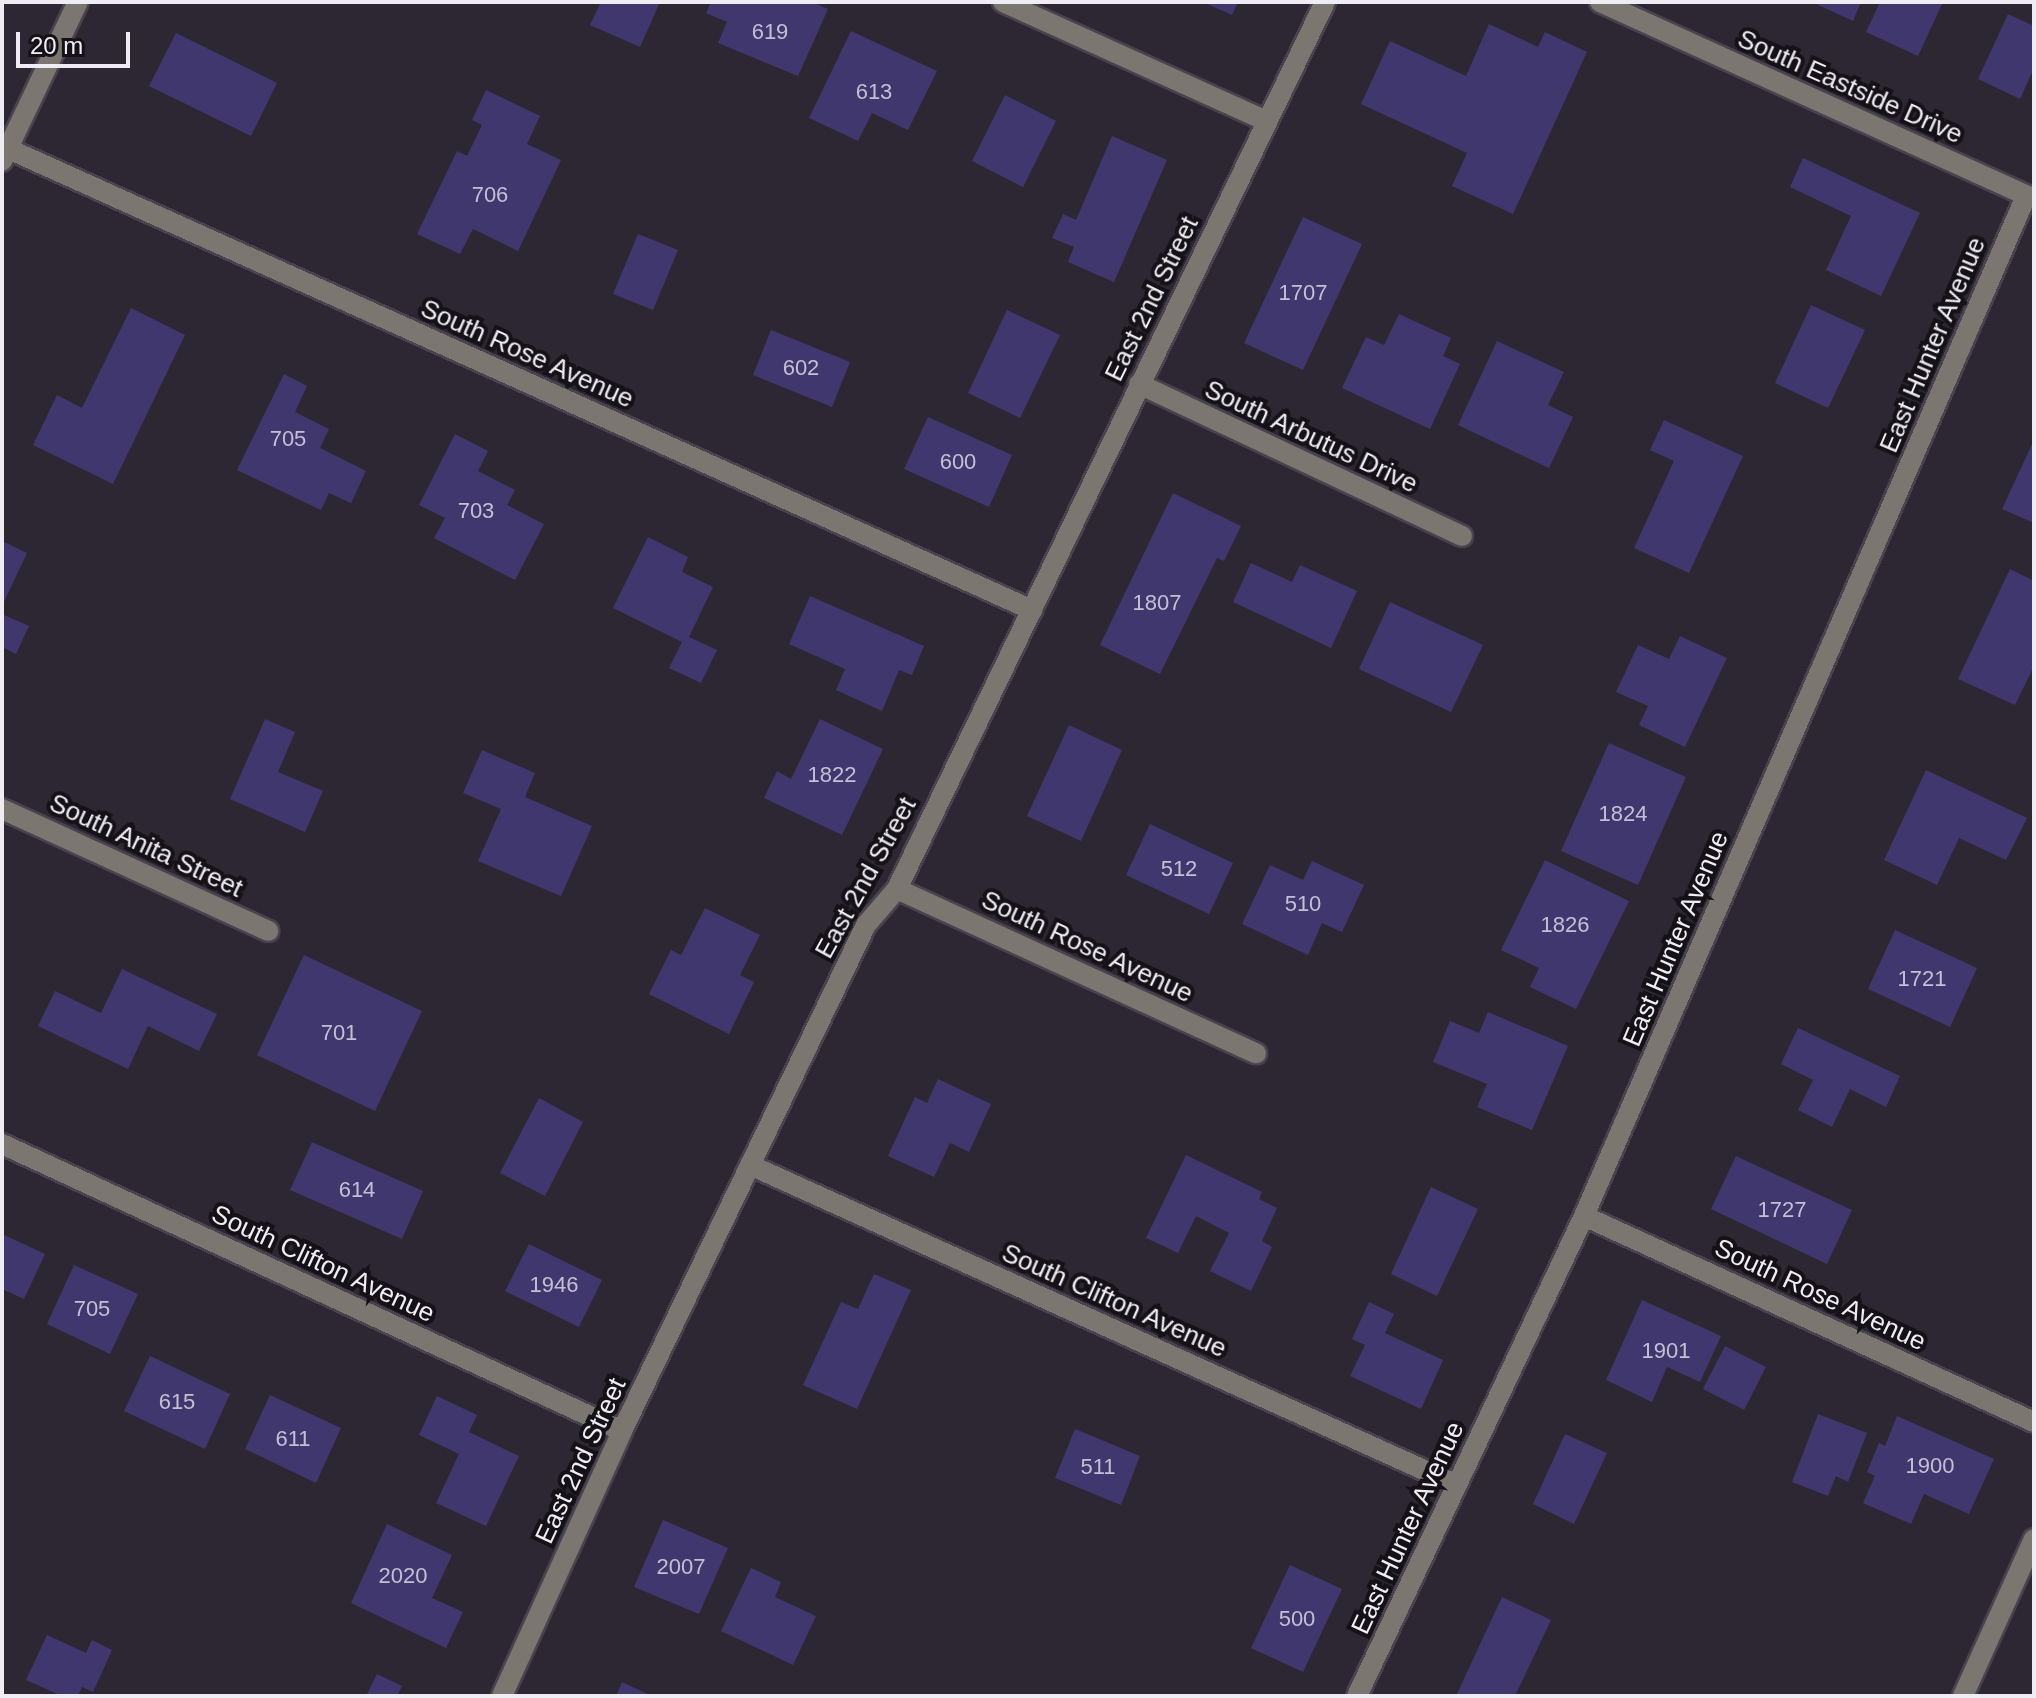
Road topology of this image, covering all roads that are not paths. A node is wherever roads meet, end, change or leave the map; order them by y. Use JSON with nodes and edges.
{"nodes":[{"id":1,"x":78,"y":2,"type":"edge"},
{"id":2,"x":1003,"y":2,"type":"edge"},
{"id":3,"x":1325,"y":2,"type":"edge"},
{"id":4,"x":1600,"y":2,"type":"edge"},
{"id":5,"x":1266,"y":121,"type":"junction"},
{"id":6,"x":4,"y":152,"type":"edge"},
{"id":7,"x":2030,"y":198,"type":"edge"},
{"id":8,"x":1139,"y":384,"type":"junction"},
{"id":9,"x":1462,"y":536,"type":"dead end"},
{"id":10,"x":1032,"y":610,"type":"junction"},
{"id":11,"x":2,"y":809,"type":"edge"},
{"id":12,"x":897,"y":889,"type":"junction"},
{"id":13,"x":268,"y":931,"type":"dead end"},
{"id":14,"x":1256,"y":1053,"type":"dead end"},
{"id":15,"x":2,"y":1144,"type":"edge"},
{"id":16,"x":750,"y":1165,"type":"junction"},
{"id":17,"x":1584,"y":1216,"type":"junction"},
{"id":18,"x":2034,"y":1422,"type":"edge"},
{"id":19,"x":622,"y":1431,"type":"junction"},
{"id":20,"x":1457,"y":1485,"type":"junction"},
{"id":21,"x":2034,"y":1539,"type":"edge"},
{"id":22,"x":502,"y":1696,"type":"edge"},
{"id":23,"x":1357,"y":1696,"type":"edge"},
{"id":24,"x":1963,"y":1696,"type":"edge"}],
"edges":[{"from":1,"to":6,"type":"street"},
{"from":2,"to":5,"type":"street"},
{"from":3,"to":5,"type":"street","name":"East 2nd Street"},
{"from":4,"to":7,"type":"street","name":"South Eastside Drive"},
{"from":5,"to":8,"type":"street","name":"East 2nd Street"},
{"from":6,"to":10,"type":"street","name":"South Rose Avenue"},
{"from":7,"to":17,"type":"street","name":"East Hunter Avenue"},
{"from":8,"to":9,"type":"street","name":"South Arbutus Drive"},
{"from":8,"to":10,"type":"street","name":"East 2nd Street"},
{"from":10,"to":12,"type":"street","name":"East 2nd Street"},
{"from":11,"to":13,"type":"street","name":"South Anita Street"},
{"from":12,"to":14,"type":"street","name":"South Rose Avenue"},
{"from":12,"to":16,"type":"street","name":"East 2nd Street"},
{"from":15,"to":19,"type":"street","name":"South Clifton Avenue"},
{"from":16,"to":19,"type":"street","name":"East 2nd Street"},
{"from":16,"to":20,"type":"street","name":"South Clifton Avenue"},
{"from":17,"to":18,"type":"street","name":"South Rose Avenue"},
{"from":17,"to":20,"type":"street","name":"East Hunter Avenue"},
{"from":19,"to":22,"type":"street","name":"East 2nd Street"},
{"from":20,"to":23,"type":"street","name":"East Hunter Avenue"},
{"from":21,"to":24,"type":"street"}]}
